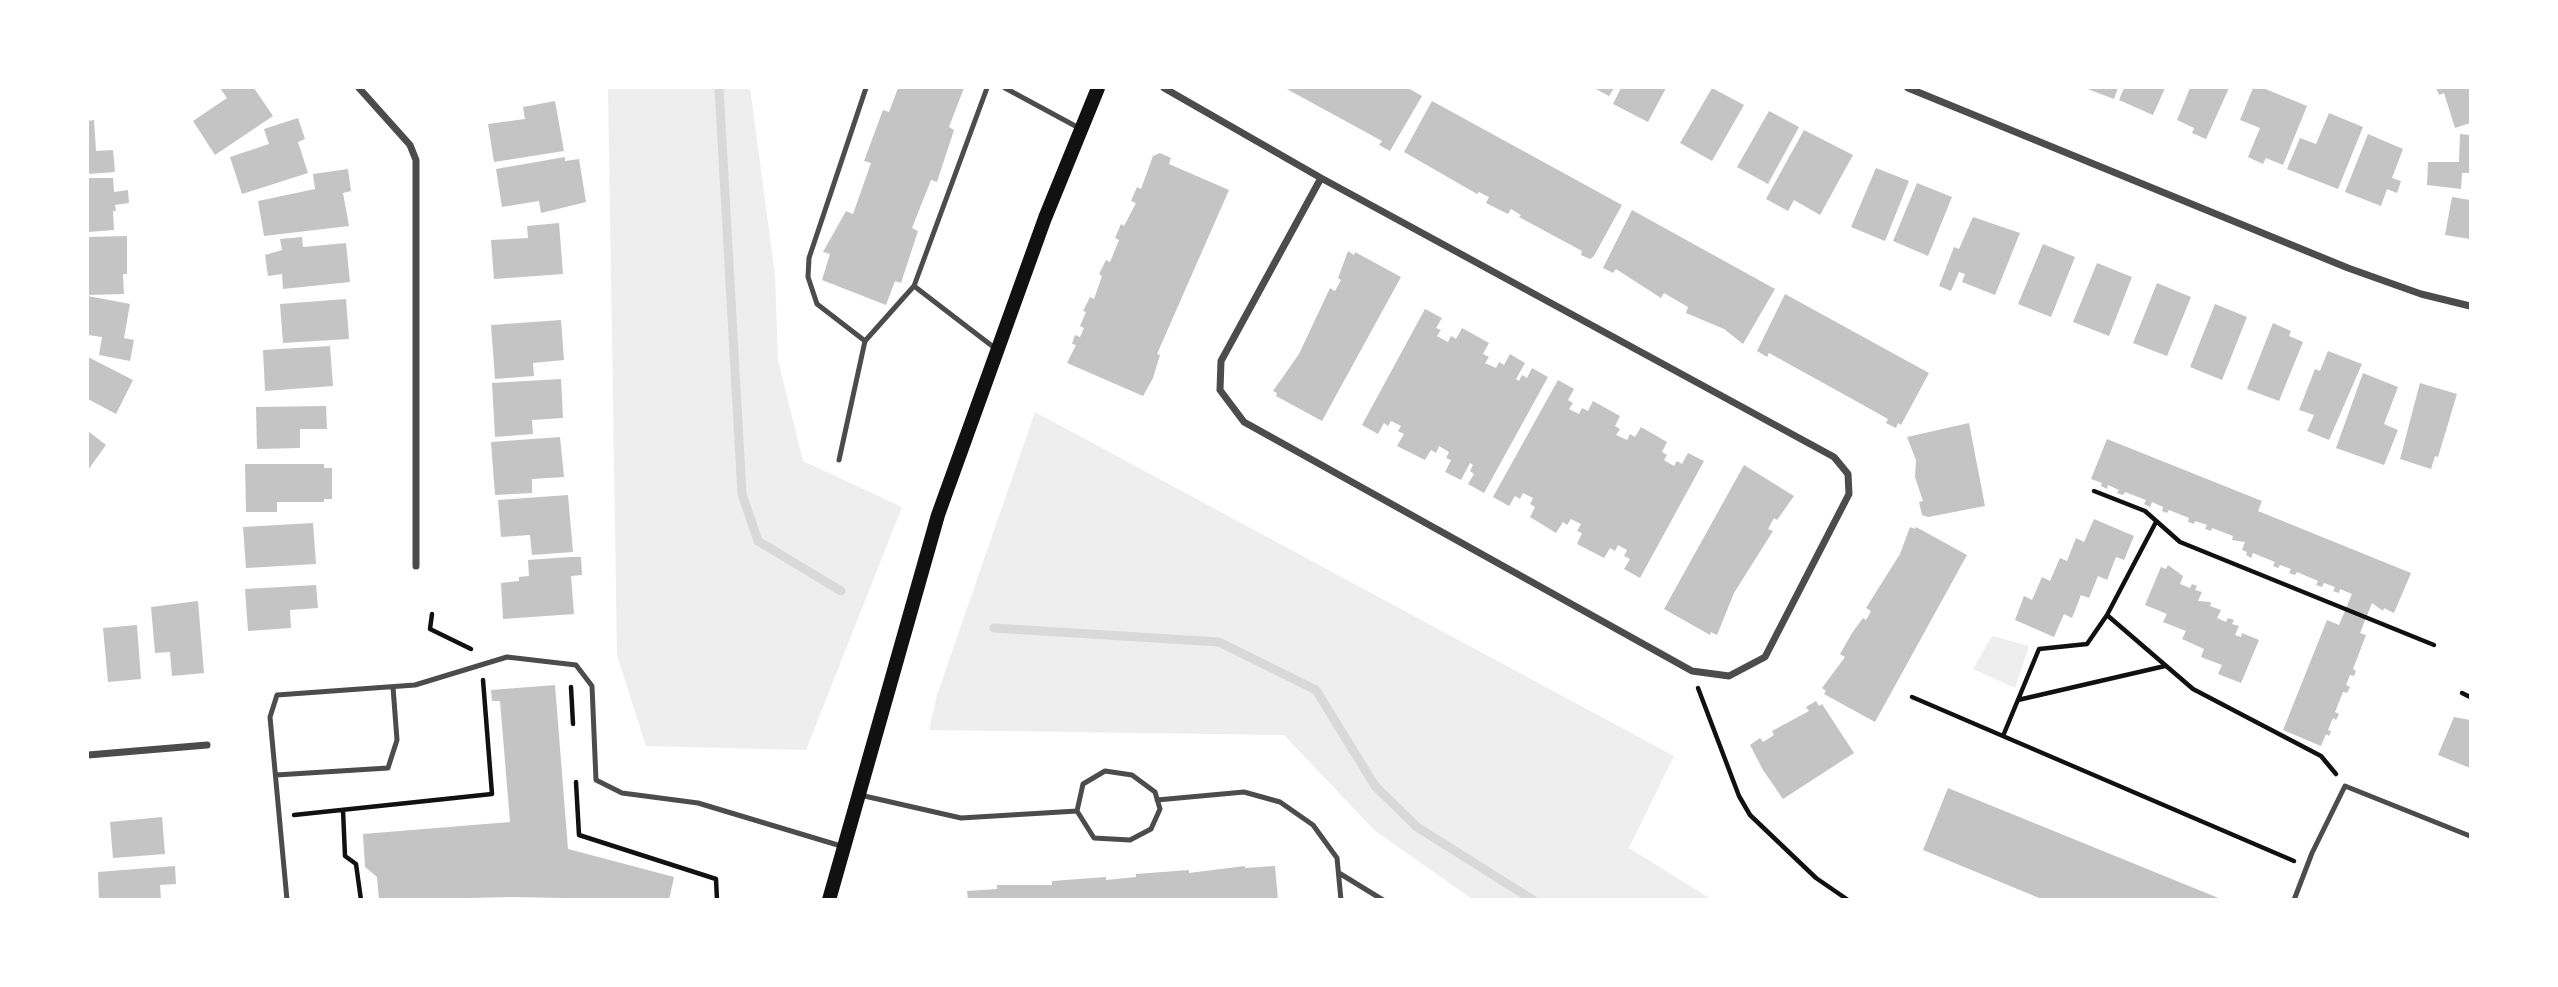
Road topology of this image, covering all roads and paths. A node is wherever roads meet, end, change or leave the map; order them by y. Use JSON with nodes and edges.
{"nodes":[{"id":1,"x":359,"y":88,"type":"edge"},
{"id":2,"x":866,"y":88,"type":"edge"},
{"id":3,"x":987,"y":88,"type":"edge"},
{"id":4,"x":1005,"y":88,"type":"edge"},
{"id":5,"x":1098,"y":88,"type":"edge"},
{"id":6,"x":1164,"y":88,"type":"edge"},
{"id":7,"x":1908,"y":88,"type":"edge"},
{"id":8,"x":1080,"y":129,"type":"junction"},
{"id":9,"x":1321,"y":178,"type":"junction"},
{"id":10,"x":914,"y":286,"type":"junction"},
{"id":11,"x":2470,"y":306,"type":"edge"},
{"id":12,"x":865,"y":341,"type":"junction"},
{"id":13,"x":996,"y":349,"type":"junction"},
{"id":14,"x":839,"y":460,"type":"dead end"},
{"id":15,"x":2094,"y":491,"type":"dead end"},
{"id":16,"x":2156,"y":522,"type":"junction"},
{"id":17,"x":416,"y":566,"type":"dead end"},
{"id":18,"x":432,"y":614,"type":"dead end"},
{"id":19,"x":2107,"y":615,"type":"junction"},
{"id":20,"x":2434,"y":645,"type":"dead end"},
{"id":21,"x":2166,"y":665,"type":"junction"},
{"id":22,"x":478,"y":666,"type":"junction"},
{"id":23,"x":1692,"y":671,"type":"junction"},
{"id":24,"x":393,"y":687,"type":"junction"},
{"id":25,"x":2462,"y":692,"type":"dead end"},
{"id":26,"x":1912,"y":697,"type":"dead end"},
{"id":27,"x":2470,"y":697,"type":"edge"},
{"id":28,"x":2018,"y":700,"type":"junction"},
{"id":29,"x":2003,"y":736,"type":"junction"},
{"id":30,"x":207,"y":745,"type":"dead end"},
{"id":31,"x":88,"y":755,"type":"edge"},
{"id":32,"x":276,"y":775,"type":"junction"},
{"id":33,"x":2345,"y":786,"type":"junction"},
{"id":34,"x":857,"y":794,"type":"junction"},
{"id":35,"x":1157,"y":800,"type":"junction"},
{"id":36,"x":343,"y":810,"type":"junction"},
{"id":37,"x":1077,"y":811,"type":"junction"},
{"id":38,"x":279,"y":817,"type":"junction"},
{"id":39,"x":2470,"y":836,"type":"edge"},
{"id":40,"x":844,"y":847,"type":"junction"},
{"id":41,"x":2306,"y":867,"type":"junction"},
{"id":42,"x":1339,"y":873,"type":"junction"},
{"id":43,"x":287,"y":900,"type":"edge"},
{"id":44,"x":361,"y":900,"type":"edge"},
{"id":45,"x":829,"y":900,"type":"edge"},
{"id":46,"x":1341,"y":900,"type":"edge"},
{"id":47,"x":1383,"y":900,"type":"edge"},
{"id":48,"x":1848,"y":900,"type":"edge"},
{"id":49,"x":2294,"y":900,"type":"edge"}],
"edges":[{"from":1,"to":17,"type":"street"},
{"from":2,"to":12,"type":"lane"},
{"from":3,"to":10,"type":"lane"},
{"from":4,"to":8,"type":"lane"},
{"from":5,"to":8,"type":"main road"},
{"from":6,"to":9,"type":"street"},
{"from":7,"to":11,"type":"street"},
{"from":8,"to":13,"type":"main road"},
{"from":9,"to":23,"type":"street"},
{"from":9,"to":23,"type":"street"},
{"from":10,"to":12,"type":"lane"},
{"from":10,"to":13,"type":"lane"},
{"from":12,"to":14,"type":"lane"},
{"from":13,"to":34,"type":"main road"},
{"from":15,"to":16,"type":"path"},
{"from":16,"to":19,"type":"path"},
{"from":16,"to":20,"type":"path"},
{"from":18,"to":22,"type":"path"},
{"from":19,"to":21,"type":"path"},
{"from":19,"to":28,"type":"path"},
{"from":21,"to":28,"type":"path"},
{"from":21,"to":33,"type":"path"},
{"from":22,"to":24,"type":"lane"},
{"from":22,"to":36,"type":"path"},
{"from":22,"to":40,"type":"lane"},
{"from":23,"to":48,"type":"path"},
{"from":24,"to":32,"type":"lane"},
{"from":24,"to":32,"type":"lane"},
{"from":25,"to":27,"type":"path"},
{"from":26,"to":29,"type":"path"},
{"from":28,"to":29,"type":"path"},
{"from":29,"to":41,"type":"path"},
{"from":30,"to":31,"type":"street"},
{"from":32,"to":38,"type":"lane"},
{"from":33,"to":39,"type":"lane"},
{"from":33,"to":41,"type":"lane"},
{"from":34,"to":37,"type":"lane"},
{"from":34,"to":40,"type":"main road"},
{"from":35,"to":37,"type":"lane"},
{"from":35,"to":37,"type":"lane"},
{"from":35,"to":42,"type":"lane"},
{"from":36,"to":38,"type":"path"},
{"from":36,"to":44,"type":"path"},
{"from":38,"to":43,"type":"lane"},
{"from":40,"to":45,"type":"main road"},
{"from":41,"to":49,"type":"lane"},
{"from":42,"to":46,"type":"lane"},
{"from":42,"to":47,"type":"lane"}]}
